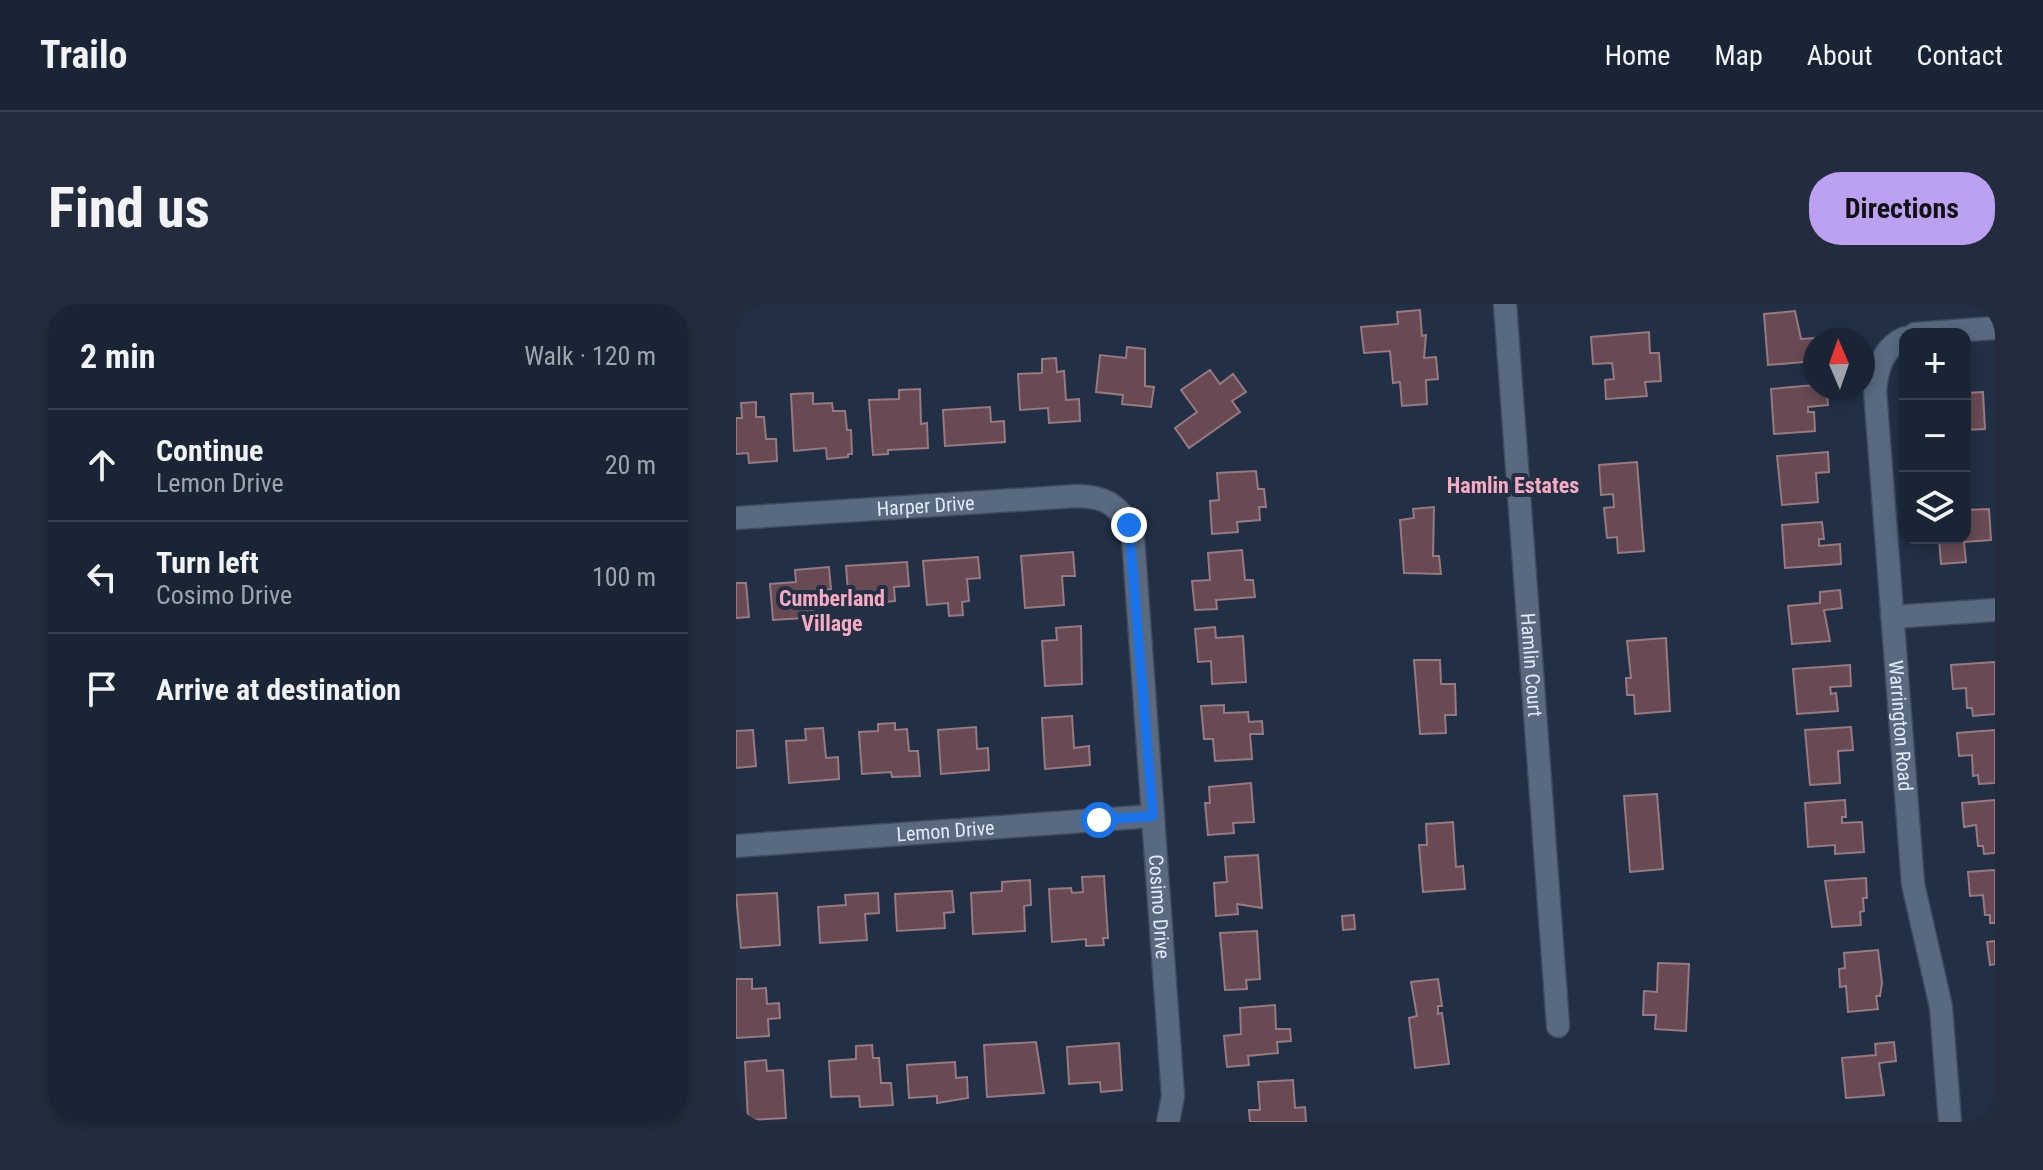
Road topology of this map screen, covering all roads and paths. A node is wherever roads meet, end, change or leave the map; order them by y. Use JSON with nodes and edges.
{"nodes":[{"id":1,"x":1505,"y":304,"type":"edge"},
{"id":2,"x":1995,"y":328,"type":"edge"},
{"id":3,"x":1971,"y":330,"type":"edge"},
{"id":4,"x":1899,"y":343,"type":"edge"},
{"id":5,"x":1115,"y":505,"type":"joint"},
{"id":6,"x":736,"y":518,"type":"edge"},
{"id":7,"x":1995,"y":610,"type":"edge"},
{"id":8,"x":1892,"y":617,"type":"junction"},
{"id":9,"x":1153,"y":816,"type":"junction"},
{"id":10,"x":736,"y":846,"type":"edge"},
{"id":11,"x":1558,"y":1026,"type":"dead end"},
{"id":12,"x":1168,"y":1122,"type":"edge"},
{"id":13,"x":1950,"y":1122,"type":"edge"}],
"edges":[{"from":1,"to":11,"type":"street","name":"Hamlin Court"},
{"from":2,"to":3,"type":"street"},
{"from":4,"to":8,"type":"street","name":"Warrington Road"},
{"from":5,"to":6,"type":"street","name":"Harper Drive"},
{"from":5,"to":9,"type":"street","name":"Cosimo Drive"},
{"from":7,"to":8,"type":"street"},
{"from":8,"to":13,"type":"street","name":"Warrington Road"},
{"from":9,"to":10,"type":"street","name":"Lemon Drive"},
{"from":9,"to":12,"type":"street","name":"Cosimo Drive"}]}
